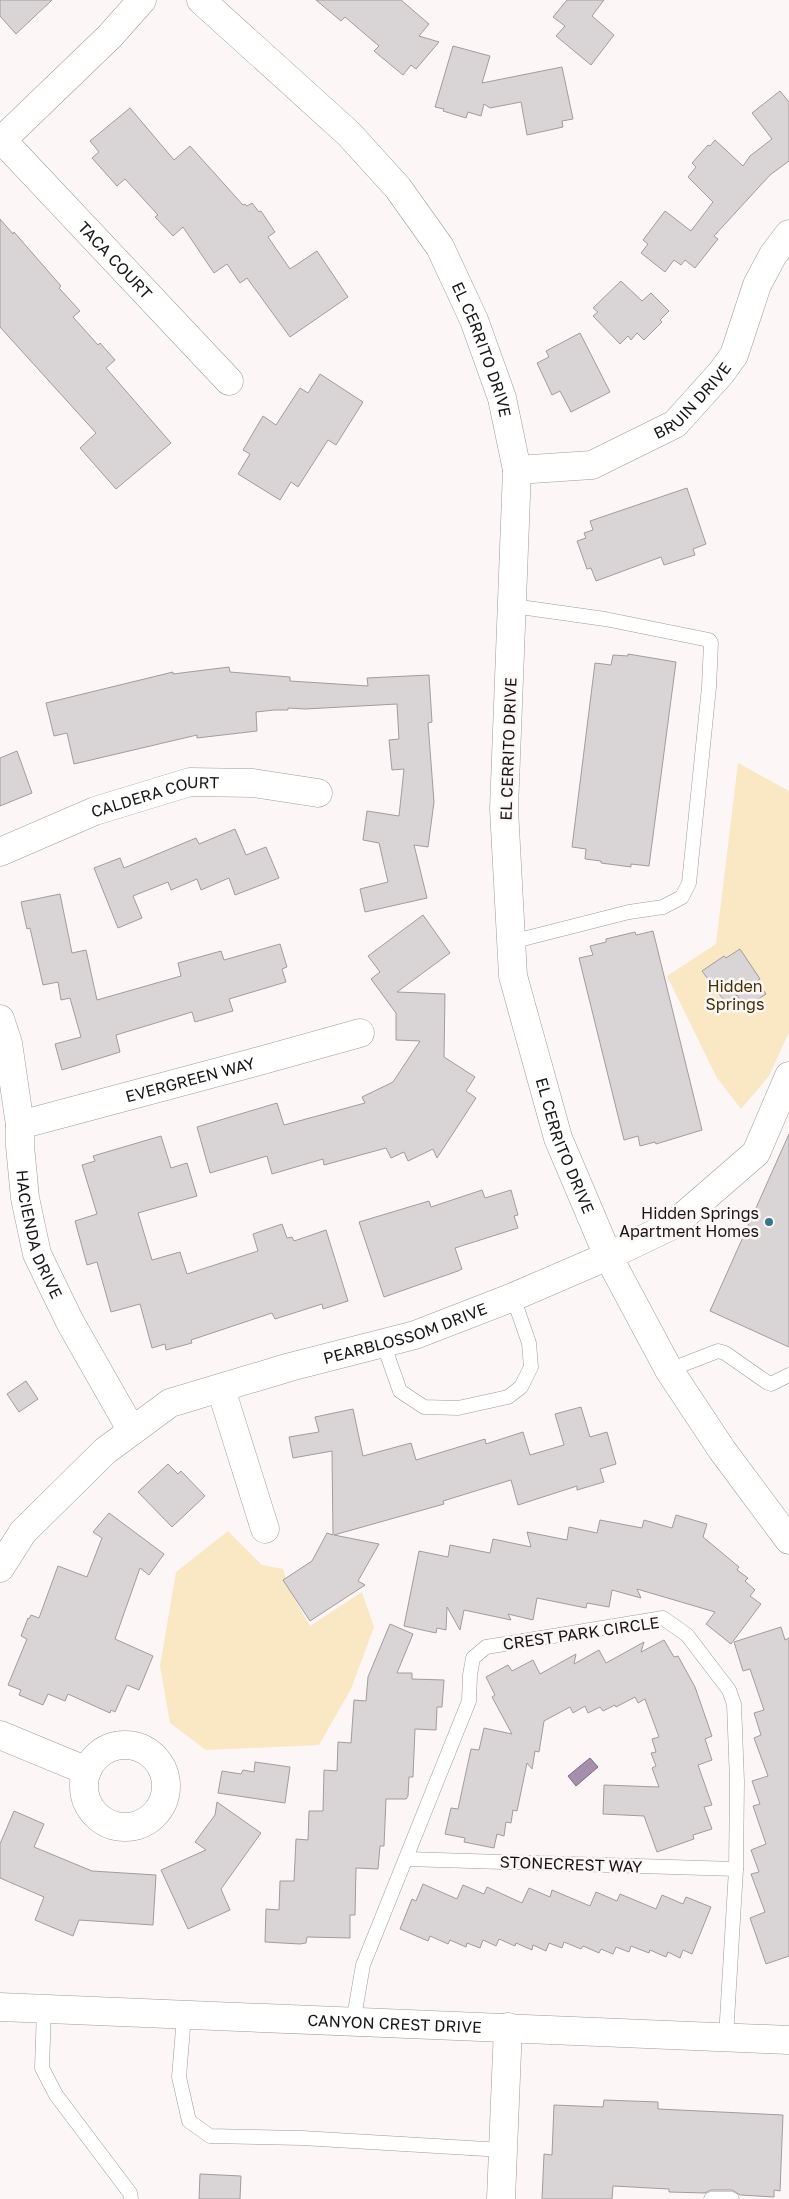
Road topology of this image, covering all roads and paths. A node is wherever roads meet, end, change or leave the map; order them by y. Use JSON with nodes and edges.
{"nodes":[{"id":1,"x":142,"y":0,"type":"edge"},
{"id":2,"x":201,"y":0,"type":"edge"},
{"id":3,"x":1,"y":141,"type":"edge"},
{"id":4,"x":789,"y":234,"type":"edge"},
{"id":5,"x":229,"y":381,"type":"dead end"},
{"id":6,"x":517,"y":470,"type":"junction"},
{"id":7,"x":513,"y":606,"type":"junction"},
{"id":8,"x":318,"y":793,"type":"dead end"},
{"id":9,"x":0,"y":852,"type":"edge"},
{"id":10,"x":511,"y":942,"type":"junction"},
{"id":11,"x":0,"y":1019,"type":"edge"},
{"id":12,"x":360,"y":1033,"type":"dead end"},
{"id":13,"x":789,"y":1076,"type":"edge"},
{"id":14,"x":20,"y":1125,"type":"junction"},
{"id":15,"x":608,"y":1256,"type":"junction"},
{"id":16,"x":513,"y":1297,"type":"junction"},
{"id":17,"x":383,"y":1343,"type":"junction"},
{"id":18,"x":669,"y":1370,"type":"junction"},
{"id":19,"x":789,"y":1375,"type":"edge"},
{"id":20,"x":221,"y":1389,"type":"junction"},
{"id":21,"x":132,"y":1431,"type":"junction"},
{"id":22,"x":265,"y":1530,"type":"dead end"},
{"id":23,"x":789,"y":1540,"type":"edge"},
{"id":24,"x":0,"y":1568,"type":"edge"},
{"id":25,"x":0,"y":1735,"type":"edge"},
{"id":26,"x":87,"y":1771,"type":"dead end"},
{"id":27,"x":407,"y":1859,"type":"junction"},
{"id":28,"x":736,"y":1868,"type":"junction"},
{"id":29,"x":0,"y":2008,"type":"edge"},
{"id":30,"x":44,"y":2010,"type":"junction"},
{"id":31,"x":184,"y":2016,"type":"junction"},
{"id":32,"x":353,"y":2023,"type":"junction"},
{"id":33,"x":508,"y":2027,"type":"junction"},
{"id":34,"x":726,"y":2037,"type":"junction"},
{"id":35,"x":789,"y":2040,"type":"edge"},
{"id":36,"x":503,"y":2150,"type":"junction"},
{"id":37,"x":130,"y":2199,"type":"edge"},
{"id":38,"x":501,"y":2199,"type":"edge"},
{"id":39,"x":711,"y":2199,"type":"edge"},
{"id":40,"x":732,"y":2199,"type":"edge"}],
"edges":[{"from":1,"to":3,"type":"street"},
{"from":2,"to":6,"type":"street","name":"EL CERRITO DRIVE"},
{"from":3,"to":5,"type":"street","name":"TACA COURT"},
{"from":4,"to":6,"type":"street","name":"BRUIN DRIVE"},
{"from":6,"to":7,"type":"street","name":"EL CERRITO DRIVE"},
{"from":7,"to":10,"type":"street","name":"EL CERRITO DRIVE"},
{"from":7,"to":10,"type":"lane"},
{"from":8,"to":9,"type":"street","name":"CALDERA COURT"},
{"from":10,"to":15,"type":"street","name":"EL CERRITO DRIVE"},
{"from":11,"to":14,"type":"street","name":"HACIENDA DRIVE"},
{"from":12,"to":14,"type":"street","name":"EVERGREEN WAY"},
{"from":13,"to":15,"type":"street","name":"PEARBLOSSOM DRIVE"},
{"from":14,"to":21,"type":"street","name":"HACIENDA DRIVE"},
{"from":15,"to":16,"type":"street","name":"PEARBLOSSOM DRIVE"},
{"from":15,"to":18,"type":"street","name":"EL CERRITO DRIVE"},
{"from":16,"to":17,"type":"street","name":"PEARBLOSSOM DRIVE"},
{"from":16,"to":17,"type":"lane"},
{"from":17,"to":20,"type":"street","name":"PEARBLOSSOM DRIVE"},
{"from":18,"to":19,"type":"lane"},
{"from":18,"to":23,"type":"street","name":"EL CERRITO DRIVE"},
{"from":20,"to":21,"type":"street","name":"PEARBLOSSOM DRIVE"},
{"from":20,"to":22,"type":"street"},
{"from":21,"to":24,"type":"street","name":"PEARBLOSSOM DRIVE"},
{"from":25,"to":26,"type":"street"},
{"from":27,"to":28,"type":"lane","name":"STONECREST WAY"},
{"from":27,"to":28,"type":"lane","name":"CREST PARK CIRCLE"},
{"from":27,"to":32,"type":"lane","name":"CREST PARK CIRCLE"},
{"from":28,"to":34,"type":"lane","name":"CREST PARK CIRCLE"},
{"from":29,"to":30,"type":"street","name":"CANYON CREST DRIVE"},
{"from":30,"to":31,"type":"street","name":"CANYON CREST DRIVE"},
{"from":30,"to":37,"type":"lane"},
{"from":31,"to":32,"type":"street","name":"CANYON CREST DRIVE"},
{"from":31,"to":36,"type":"lane"},
{"from":32,"to":33,"type":"street","name":"CANYON CREST DRIVE"},
{"from":33,"to":34,"type":"street","name":"CANYON CREST DRIVE"},
{"from":33,"to":36,"type":"street"},
{"from":34,"to":35,"type":"street","name":"CANYON CREST DRIVE"},
{"from":36,"to":38,"type":"street"},
{"from":39,"to":40,"type":"lane"}]}
